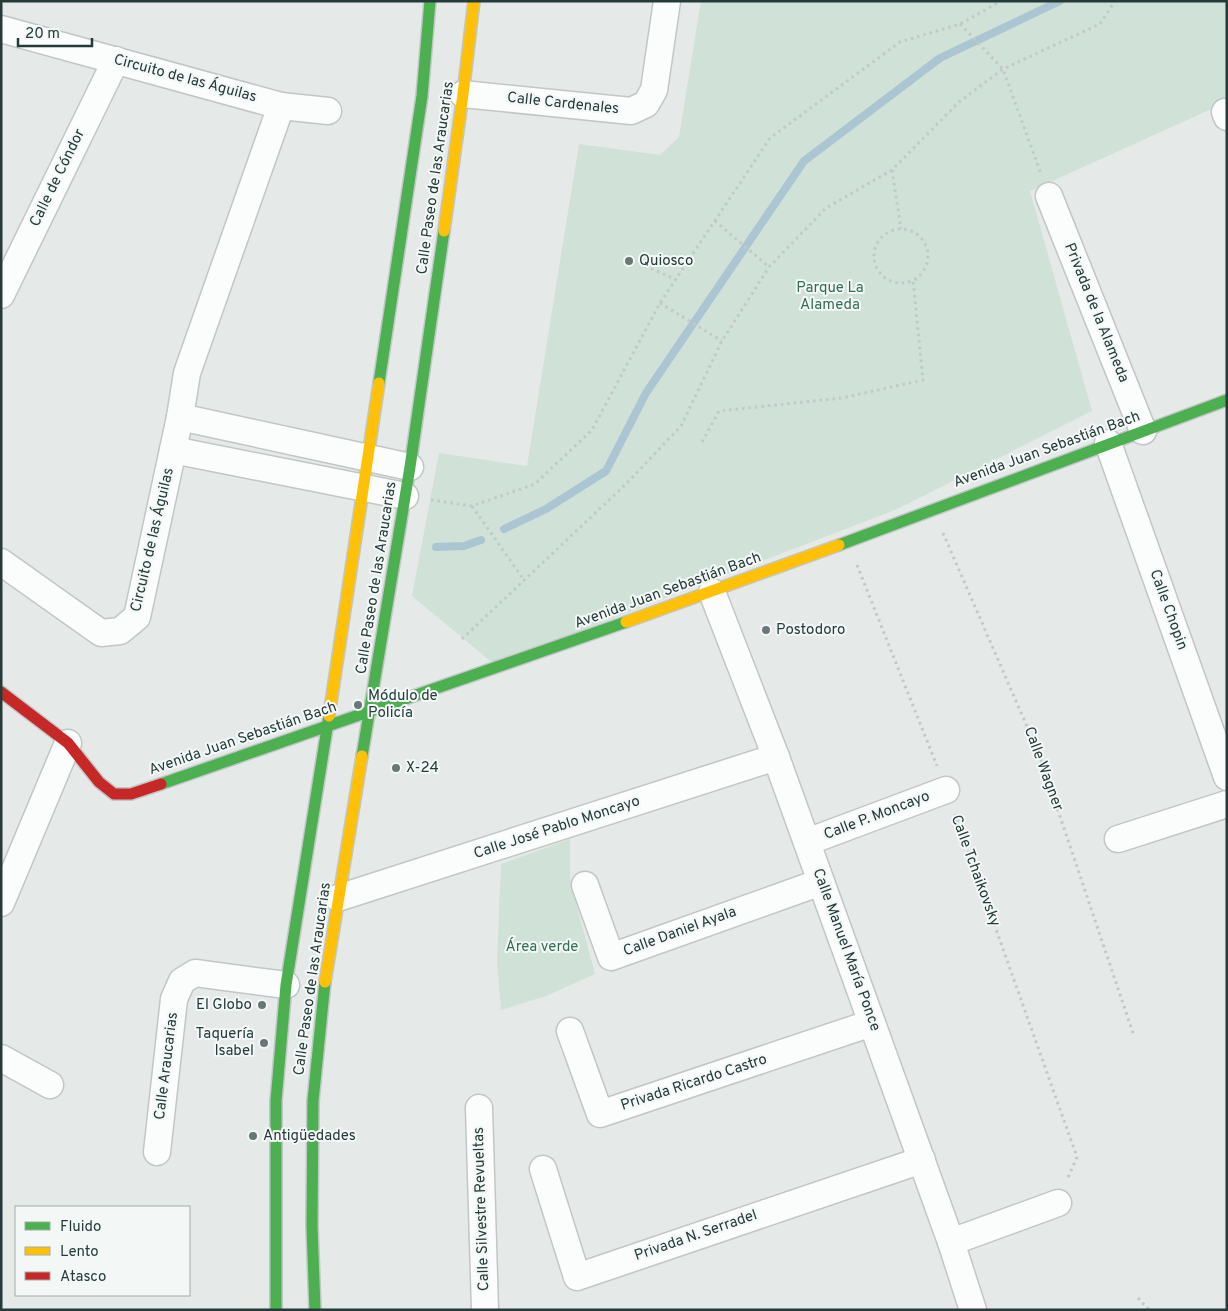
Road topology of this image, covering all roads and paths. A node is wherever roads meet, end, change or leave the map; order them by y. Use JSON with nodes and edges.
{"nodes":[{"id":1,"x":430,"y":1,"type":"edge"},
{"id":2,"x":474,"y":1,"type":"edge"},
{"id":3,"x":667,"y":1,"type":"edge"},
{"id":4,"x":1000,"y":1,"type":"edge"},
{"id":5,"x":1114,"y":1,"type":"edge"},
{"id":6,"x":960,"y":24,"type":"junction"},
{"id":7,"x":1,"y":29,"type":"edge"},
{"id":8,"x":116,"y":60,"type":"junction"},
{"id":9,"x":1003,"y":69,"type":"junction"},
{"id":10,"x":463,"y":94,"type":"junction"},
{"id":11,"x":281,"y":106,"type":"junction"},
{"id":12,"x":328,"y":111,"type":"dead end"},
{"id":13,"x":892,"y":170,"type":"junction"},
{"id":14,"x":1049,"y":196,"type":"joint"},
{"id":15,"x":714,"y":220,"type":"junction"},
{"id":16,"x":901,"y":229,"type":"junction"},
{"id":17,"x":645,"y":266,"type":"dead end"},
{"id":18,"x":769,"y":267,"type":"junction"},
{"id":19,"x":675,"y":279,"type":"junction"},
{"id":20,"x":913,"y":280,"type":"junction"},
{"id":21,"x":1,"y":295,"type":"edge"},
{"id":22,"x":660,"y":302,"type":"junction"},
{"id":23,"x":722,"y":341,"type":"junction"},
{"id":24,"x":1227,"y":400,"type":"edge"},
{"id":25,"x":180,"y":417,"type":"junction"},
{"id":26,"x":1143,"y":431,"type":"junction"},
{"id":27,"x":702,"y":442,"type":"dead end"},
{"id":28,"x":1108,"y":443,"type":"junction"},
{"id":29,"x":173,"y":450,"type":"junction"},
{"id":30,"x":367,"y":458,"type":"junction"},
{"id":31,"x":410,"y":467,"type":"junction"},
{"id":32,"x":362,"y":488,"type":"junction"},
{"id":33,"x":405,"y":496,"type":"junction"},
{"id":34,"x":472,"y":506,"type":"junction"},
{"id":35,"x":933,"y":509,"type":"junction"},
{"id":36,"x":848,"y":542,"type":"junction"},
{"id":37,"x":1,"y":562,"type":"edge"},
{"id":38,"x":524,"y":580,"type":"junction"},
{"id":39,"x":712,"y":592,"type":"junction"},
{"id":40,"x":462,"y":640,"type":"dead end"},
{"id":41,"x":1,"y":692,"type":"edge"},
{"id":42,"x":371,"y":710,"type":"junction"},
{"id":43,"x":327,"y":726,"type":"junction"},
{"id":44,"x":1221,"y":740,"type":"edge"},
{"id":45,"x":68,"y":743,"type":"junction"},
{"id":46,"x":776,"y":757,"type":"junction"},
{"id":47,"x":1227,"y":777,"type":"edge"},
{"id":48,"x":946,"y":790,"type":"junction"},
{"id":49,"x":1227,"y":804,"type":"edge"},
{"id":50,"x":1118,"y":838,"type":"dead end"},
{"id":51,"x":807,"y":842,"type":"junction"},
{"id":52,"x":821,"y":882,"type":"junction"},
{"id":53,"x":586,"y":885,"type":"dead end"},
{"id":54,"x":338,"y":898,"type":"junction"},
{"id":55,"x":1,"y":903,"type":"edge"},
{"id":56,"x":286,"y":985,"type":"junction"},
{"id":57,"x":872,"y":1024,"type":"junction"},
{"id":58,"x":570,"y":1031,"type":"dead end"},
{"id":59,"x":1134,"y":1036,"type":"dead end"},
{"id":60,"x":1,"y":1058,"type":"edge"},
{"id":61,"x":50,"y":1085,"type":"dead end"},
{"id":62,"x":479,"y":1108,"type":"dead end"},
{"id":63,"x":157,"y":1152,"type":"dead end"},
{"id":64,"x":922,"y":1160,"type":"junction"},
{"id":65,"x":543,"y":1169,"type":"dead end"},
{"id":66,"x":1058,"y":1203,"type":"joint"},
{"id":67,"x":951,"y":1242,"type":"junction"},
{"id":68,"x":1138,"y":1298,"type":"dead end"},
{"id":69,"x":965,"y":1307,"type":"edge"},
{"id":70,"x":276,"y":1310,"type":"edge"},
{"id":71,"x":315,"y":1310,"type":"edge"},
{"id":72,"x":485,"y":1310,"type":"edge"},
{"id":73,"x":1149,"y":1310,"type":"edge"}],
"edges":[{"from":1,"to":30,"type":"main road","name":"Calle Paseo de las Araucarias"},
{"from":2,"to":10,"type":"main road","name":"Calle Paseo de las Araucarias"},
{"from":3,"to":10,"type":"street","name":"Calle Cardenales"},
{"from":4,"to":6,"type":"path"},
{"from":5,"to":9,"type":"path"},
{"from":6,"to":9,"type":"path"},
{"from":6,"to":15,"type":"path"},
{"from":7,"to":8,"type":"street","name":"Circuito de las Águilas"},
{"from":8,"to":11,"type":"street","name":"Circuito de las Águilas"},
{"from":8,"to":21,"type":"street","name":"Calle de Cóndor"},
{"from":9,"to":13,"type":"path"},
{"from":9,"to":14,"type":"path"},
{"from":10,"to":31,"type":"main road","name":"Calle Paseo de las Araucarias"},
{"from":11,"to":12,"type":"street","name":"Circuito de las Águilas"},
{"from":11,"to":25,"type":"street","name":"Circuito de las Águilas"},
{"from":13,"to":16,"type":"path"},
{"from":13,"to":18,"type":"path"},
{"from":14,"to":26,"type":"street","name":"Privada de la Alameda"},
{"from":15,"to":18,"type":"path"},
{"from":15,"to":19,"type":"path"},
{"from":16,"to":20,"type":"path"},
{"from":16,"to":20,"type":"path"},
{"from":17,"to":19,"type":"path"},
{"from":18,"to":23,"type":"path"},
{"from":19,"to":22,"type":"path"},
{"from":20,"to":27,"type":"path"},
{"from":22,"to":23,"type":"path"},
{"from":22,"to":34,"type":"path"},
{"from":23,"to":38,"type":"path"},
{"from":24,"to":26,"type":"main road","name":"Avenida Juan Sebastián Bach"},
{"from":25,"to":29,"type":"street","name":"Circuito de las Águilas"},
{"from":25,"to":30,"type":"street"},
{"from":26,"to":28,"type":"main road","name":"Avenida Juan Sebastián Bach"},
{"from":28,"to":35,"type":"main road","name":"Avenida Juan Sebastián Bach"},
{"from":28,"to":44,"type":"street","name":"Calle Chopin"},
{"from":29,"to":32,"type":"street","name":"Circuito de las Águilas"},
{"from":29,"to":37,"type":"street","name":"Circuito de las Águilas"},
{"from":30,"to":31,"type":"street"},
{"from":30,"to":32,"type":"main road","name":"Calle Paseo de las Araucarias"},
{"from":31,"to":33,"type":"main road","name":"Calle Paseo de las Araucarias"},
{"from":32,"to":33,"type":"street","name":"Circuito de las Águilas"},
{"from":32,"to":43,"type":"main road","name":"Calle Paseo de las Araucarias"},
{"from":33,"to":34,"type":"path"},
{"from":33,"to":42,"type":"main road","name":"Calle Paseo de las Araucarias"},
{"from":34,"to":38,"type":"path"},
{"from":35,"to":36,"type":"main road","name":"Avenida Juan Sebastián Bach"},
{"from":35,"to":59,"type":"path","name":"Calle Wagner"},
{"from":36,"to":39,"type":"main road","name":"Avenida Juan Sebastián Bach"},
{"from":36,"to":48,"type":"path","name":"Calle Tchaikovsky"},
{"from":38,"to":40,"type":"path"},
{"from":39,"to":42,"type":"main road","name":"Avenida Juan Sebastián Bach"},
{"from":39,"to":46,"type":"street","name":"Calle Manuel María Ponce"},
{"from":41,"to":45,"type":"main road"},
{"from":42,"to":43,"type":"main road","name":"Avenida Juan Sebastián Bach"},
{"from":42,"to":54,"type":"main road","name":"Calle Paseo de las Araucarias"},
{"from":43,"to":45,"type":"main road","name":"Avenida Juan Sebastián Bach"},
{"from":43,"to":56,"type":"main road","name":"Calle Paseo de las Araucarias"},
{"from":44,"to":47,"type":"street","name":"Calle Chopin"},
{"from":45,"to":55,"type":"street"},
{"from":46,"to":51,"type":"street","name":"Calle Manuel María Ponce"},
{"from":46,"to":54,"type":"street","name":"Calle José Pablo Moncayo"},
{"from":48,"to":51,"type":"street","name":"Calle P. Moncayo"},
{"from":48,"to":66,"type":"path","name":"Calle Tchaikovsky"},
{"from":49,"to":50,"type":"street"},
{"from":51,"to":52,"type":"street","name":"Calle Manuel María Ponce"},
{"from":52,"to":53,"type":"street","name":"Calle Daniel Ayala"},
{"from":52,"to":57,"type":"street","name":"Calle Manuel María Ponce"},
{"from":54,"to":71,"type":"main road","name":"Calle Paseo de las Araucarias"},
{"from":56,"to":63,"type":"street","name":"Calle Araucarias"},
{"from":56,"to":70,"type":"main road","name":"Calle Paseo de las Araucarias"},
{"from":57,"to":58,"type":"street","name":"Privada Ricardo Castro"},
{"from":57,"to":64,"type":"street","name":"Calle Manuel María Ponce"},
{"from":60,"to":61,"type":"street"},
{"from":62,"to":72,"type":"street","name":"Calle Silvestre Revueltas"},
{"from":64,"to":65,"type":"street","name":"Privada N. Serradel"},
{"from":64,"to":67,"type":"street","name":"Calle Manuel María Ponce"},
{"from":66,"to":67,"type":"street"},
{"from":67,"to":69,"type":"street","name":"Calle Manuel María Ponce"},
{"from":68,"to":73,"type":"path"}]}
